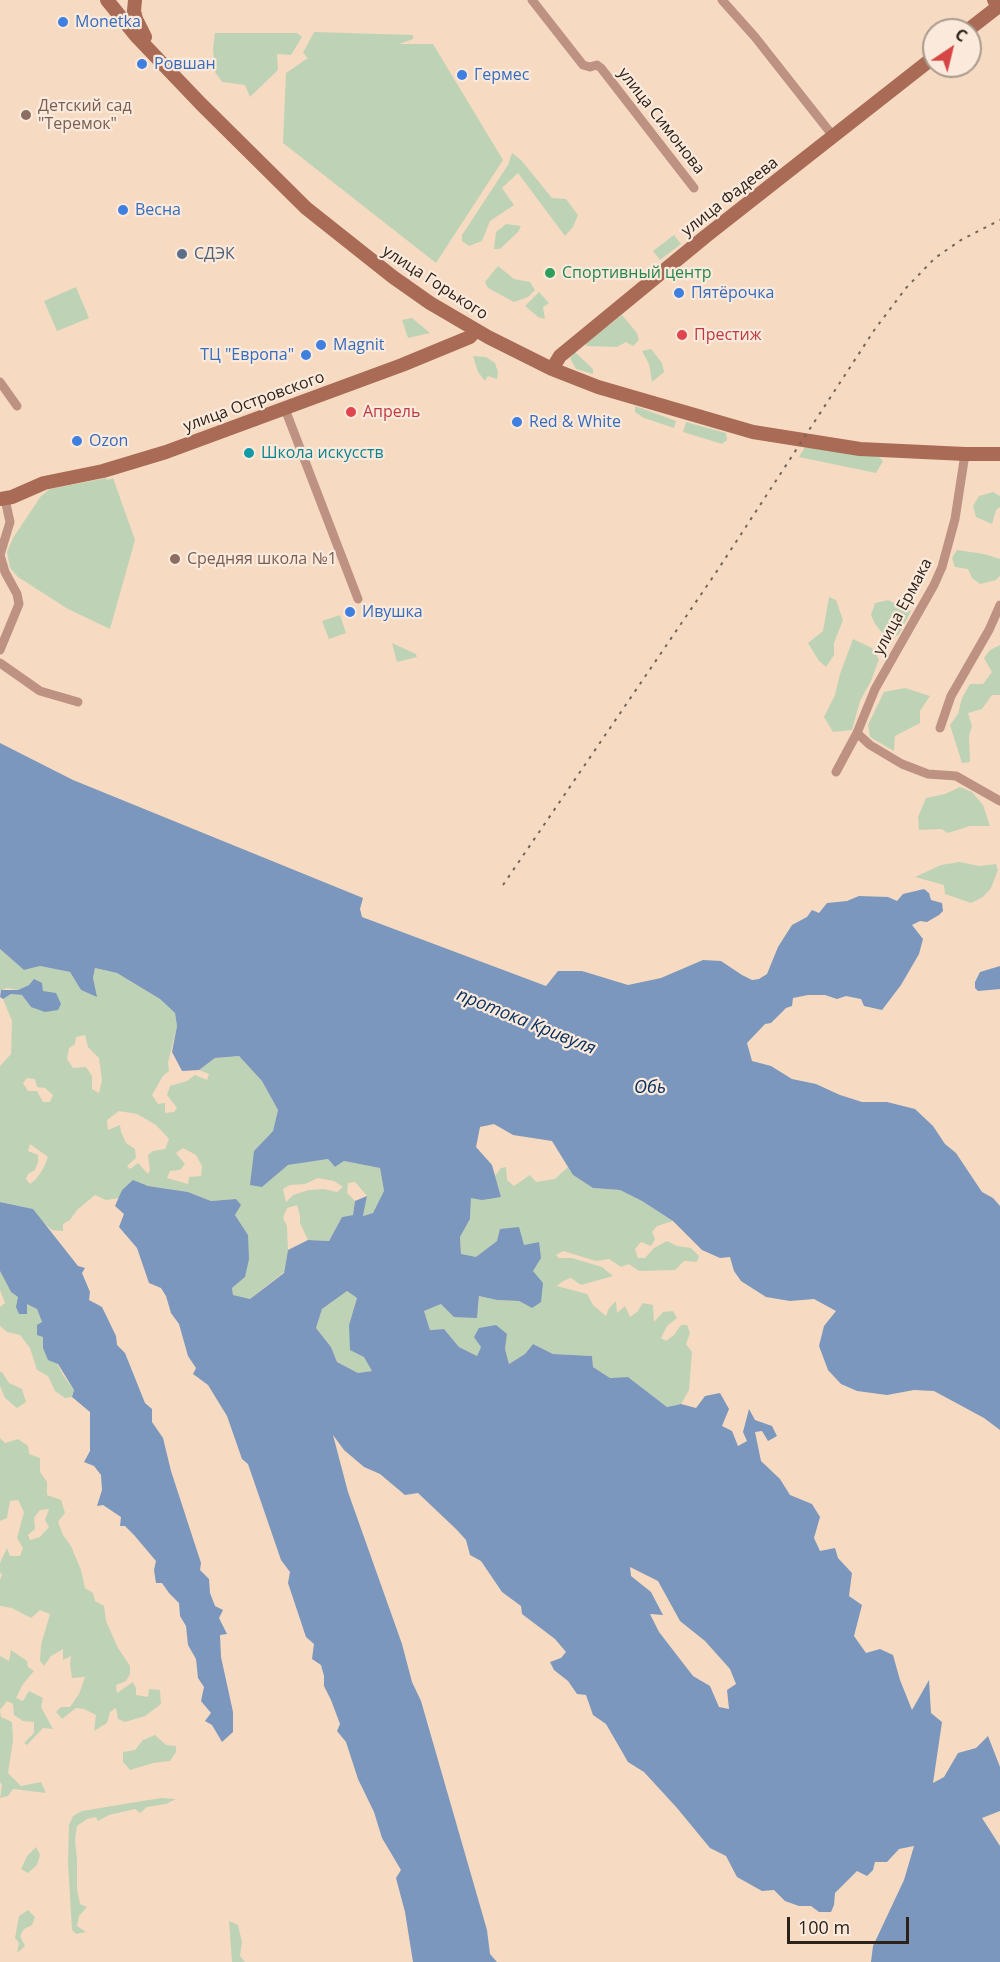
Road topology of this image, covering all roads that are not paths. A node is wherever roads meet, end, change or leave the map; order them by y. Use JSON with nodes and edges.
{"nodes":[{"id":1,"x":108,"y":0,"type":"edge"},
{"id":2,"x":135,"y":0,"type":"edge"},
{"id":3,"x":532,"y":0,"type":"edge"},
{"id":4,"x":723,"y":0,"type":"edge"},
{"id":5,"x":998,"y":3,"type":"edge"},
{"id":6,"x":981,"y":18,"type":"edge"},
{"id":7,"x":161,"y":61,"type":"junction"},
{"id":8,"x":922,"y":66,"type":"edge"},
{"id":9,"x":833,"y":136,"type":"junction"},
{"id":10,"x":694,"y":188,"type":"dead end"},
{"id":11,"x":476,"y":330,"type":"junction"},
{"id":12,"x":552,"y":369,"type":"junction"},
{"id":13,"x":0,"y":382,"type":"edge"},
{"id":14,"x":16,"y":406,"type":"dead end"},
{"id":15,"x":285,"y":409,"type":"junction"},
{"id":16,"x":965,"y":454,"type":"junction"},
{"id":17,"x":1000,"y":454,"type":"edge"},
{"id":18,"x":3,"y":499,"type":"edge"},
{"id":19,"x":358,"y":599,"type":"dead end"},
{"id":20,"x":1000,"y":605,"type":"edge"},
{"id":21,"x":0,"y":650,"type":"edge"},
{"id":22,"x":0,"y":663,"type":"edge"},
{"id":23,"x":78,"y":702,"type":"dead end"},
{"id":24,"x":940,"y":728,"type":"dead end"},
{"id":25,"x":857,"y":733,"type":"junction"},
{"id":26,"x":836,"y":772,"type":"dead end"},
{"id":27,"x":1000,"y":801,"type":"edge"}],
"edges":[{"from":1,"to":2,"type":"street"},
{"from":1,"to":7,"type":"street","name":"улица Горького"},
{"from":2,"to":7,"type":"street","name":"улица Горького"},
{"from":3,"to":10,"type":"street","name":"улица Симонова"},
{"from":4,"to":9,"type":"street"},
{"from":5,"to":6,"type":"street"},
{"from":7,"to":11,"type":"street","name":"улица Горького"},
{"from":8,"to":9,"type":"street","name":"улица Фадеева"},
{"from":9,"to":12,"type":"street","name":"улица Фадеева"},
{"from":11,"to":12,"type":"street","name":"улица Горького"},
{"from":11,"to":15,"type":"street","name":"улица Островского"},
{"from":12,"to":16,"type":"street","name":"улица Горького"},
{"from":13,"to":14,"type":"street"},
{"from":15,"to":18,"type":"street","name":"улица Островского"},
{"from":15,"to":19,"type":"street"},
{"from":16,"to":17,"type":"street","name":"улица Горького"},
{"from":16,"to":25,"type":"street","name":"улица Ермака"},
{"from":18,"to":21,"type":"street"},
{"from":20,"to":24,"type":"street"},
{"from":22,"to":23,"type":"street"},
{"from":25,"to":26,"type":"street","name":"улица Ермака"},
{"from":25,"to":27,"type":"street"}]}
